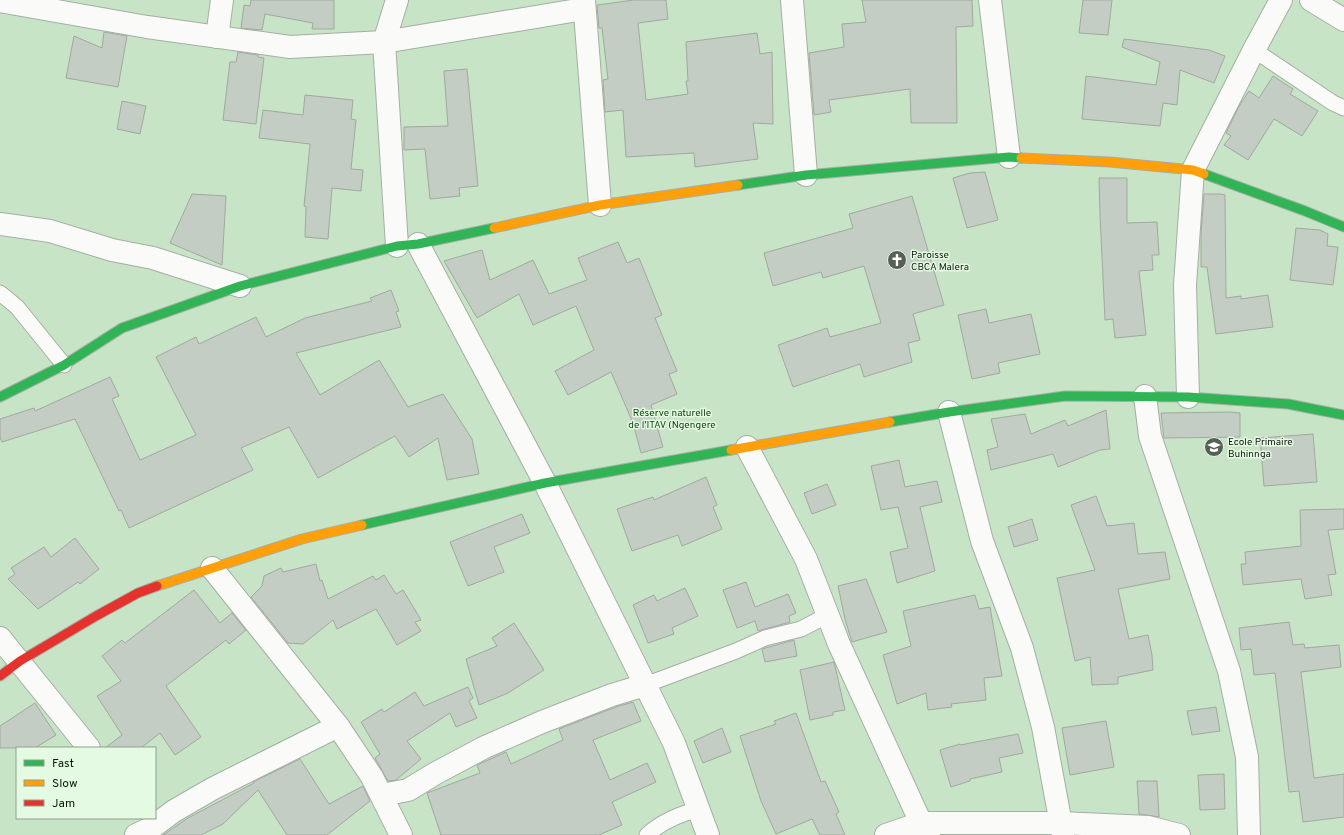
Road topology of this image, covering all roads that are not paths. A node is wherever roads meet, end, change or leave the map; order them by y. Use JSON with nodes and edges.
{"nodes":[{"id":1,"x":222,"y":0,"type":"edge"},
{"id":2,"x":397,"y":0,"type":"edge"},
{"id":3,"x":792,"y":0,"type":"edge"},
{"id":4,"x":990,"y":0,"type":"edge"},
{"id":5,"x":1280,"y":0,"type":"edge"},
{"id":6,"x":1311,"y":0,"type":"edge"},
{"id":7,"x":0,"y":1,"type":"edge"},
{"id":8,"x":584,"y":5,"type":"edge"},
{"id":9,"x":1344,"y":20,"type":"edge"},
{"id":10,"x":217,"y":37,"type":"junction"},
{"id":11,"x":384,"y":42,"type":"junction"},
{"id":12,"x":1254,"y":50,"type":"junction"},
{"id":13,"x":1344,"y":108,"type":"edge"},
{"id":14,"x":1009,"y":157,"type":"junction"},
{"id":15,"x":1193,"y":170,"type":"junction"},
{"id":16,"x":806,"y":175,"type":"junction"},
{"id":17,"x":600,"y":205,"type":"junction"},
{"id":18,"x":0,"y":224,"type":"edge"},
{"id":19,"x":1344,"y":227,"type":"edge"},
{"id":20,"x":408,"y":245,"type":"junction"},
{"id":21,"x":240,"y":286,"type":"junction"},
{"id":22,"x":0,"y":293,"type":"edge"},
{"id":23,"x":64,"y":365,"type":"junction"},
{"id":24,"x":1145,"y":396,"type":"junction"},
{"id":25,"x":0,"y":397,"type":"edge"},
{"id":26,"x":1188,"y":397,"type":"junction"},
{"id":27,"x":949,"y":412,"type":"junction"},
{"id":28,"x":1344,"y":415,"type":"edge"},
{"id":29,"x":747,"y":447,"type":"junction"},
{"id":30,"x":545,"y":483,"type":"junction"},
{"id":31,"x":212,"y":568,"type":"junction"},
{"id":32,"x":828,"y":615,"type":"junction"},
{"id":33,"x":0,"y":638,"type":"edge"},
{"id":34,"x":20,"y":661,"type":"junction"},
{"id":35,"x":0,"y":676,"type":"edge"},
{"id":36,"x":645,"y":685,"type":"junction"},
{"id":37,"x":338,"y":726,"type":"junction"},
{"id":38,"x":88,"y":747,"type":"edge"},
{"id":39,"x":382,"y":795,"type":"junction"},
{"id":40,"x":699,"y":809,"type":"junction"},
{"id":41,"x":146,"y":829,"type":"edge"},
{"id":42,"x":925,"y":829,"type":"edge"},
{"id":43,"x":1062,"y":829,"type":"edge"},
{"id":44,"x":401,"y":835,"type":"edge"},
{"id":45,"x":647,"y":835,"type":"edge"},
{"id":46,"x":708,"y":835,"type":"edge"},
{"id":47,"x":886,"y":835,"type":"edge"},
{"id":48,"x":1179,"y":835,"type":"edge"},
{"id":49,"x":1249,"y":835,"type":"edge"}],
"edges":[{"from":1,"to":10,"type":"street"},
{"from":2,"to":11,"type":"street"},
{"from":3,"to":16,"type":"street"},
{"from":4,"to":14,"type":"street"},
{"from":5,"to":12,"type":"street"},
{"from":6,"to":9,"type":"street"},
{"from":7,"to":10,"type":"street"},
{"from":8,"to":11,"type":"street"},
{"from":8,"to":17,"type":"street"},
{"from":10,"to":11,"type":"street"},
{"from":11,"to":20,"type":"street"},
{"from":12,"to":13,"type":"lane"},
{"from":12,"to":15,"type":"street"},
{"from":14,"to":15,"type":"street"},
{"from":14,"to":16,"type":"street"},
{"from":15,"to":19,"type":"street"},
{"from":15,"to":26,"type":"street"},
{"from":16,"to":17,"type":"street"},
{"from":17,"to":20,"type":"street"},
{"from":18,"to":21,"type":"street"},
{"from":20,"to":21,"type":"street"},
{"from":20,"to":30,"type":"street"},
{"from":21,"to":23,"type":"street"},
{"from":22,"to":23,"type":"lane"},
{"from":23,"to":25,"type":"street"},
{"from":24,"to":26,"type":"street"},
{"from":24,"to":27,"type":"street"},
{"from":24,"to":49,"type":"street"},
{"from":26,"to":28,"type":"street"},
{"from":27,"to":29,"type":"street"},
{"from":27,"to":43,"type":"street"},
{"from":29,"to":30,"type":"street"},
{"from":29,"to":32,"type":"street"},
{"from":30,"to":31,"type":"street"},
{"from":30,"to":36,"type":"street"},
{"from":31,"to":34,"type":"street"},
{"from":31,"to":37,"type":"street"},
{"from":32,"to":36,"type":"lane"},
{"from":32,"to":42,"type":"street"},
{"from":33,"to":34,"type":"street"},
{"from":34,"to":35,"type":"street"},
{"from":34,"to":38,"type":"street"},
{"from":36,"to":39,"type":"street"},
{"from":36,"to":40,"type":"street"},
{"from":37,"to":39,"type":"street"},
{"from":37,"to":41,"type":"street"},
{"from":39,"to":44,"type":"street"},
{"from":40,"to":45,"type":"lane"},
{"from":40,"to":46,"type":"street"},
{"from":42,"to":43,"type":"street"},
{"from":42,"to":47,"type":"street"},
{"from":43,"to":48,"type":"street"}]}
